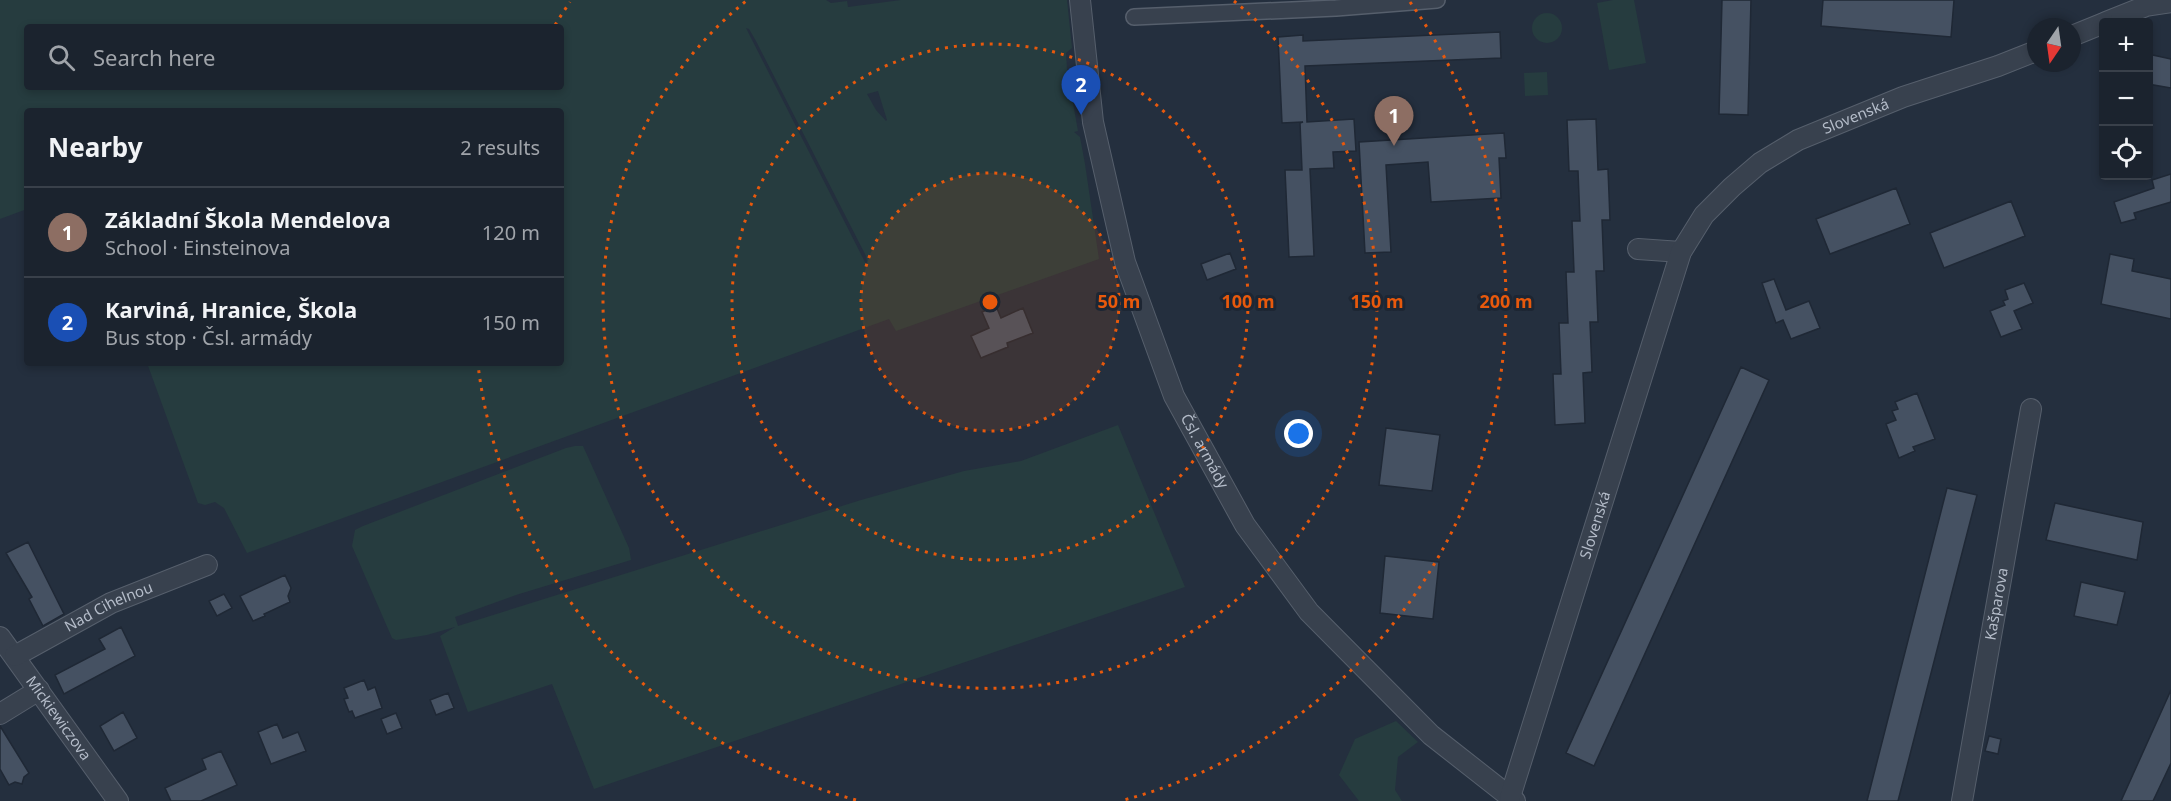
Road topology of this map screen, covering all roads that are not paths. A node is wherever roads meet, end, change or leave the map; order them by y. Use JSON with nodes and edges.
{"nodes":[{"id":1,"x":1080,"y":0,"type":"edge"},
{"id":2,"x":1437,"y":0,"type":"edge"},
{"id":3,"x":2171,"y":2,"type":"edge"},
{"id":4,"x":1134,"y":18,"type":"dead end"},
{"id":5,"x":2117,"y":18,"type":"edge"},
{"id":6,"x":2099,"y":25,"type":"edge"},
{"id":7,"x":2081,"y":32,"type":"edge"},
{"id":8,"x":2027,"y":55,"type":"edge"},
{"id":9,"x":1638,"y":249,"type":"dead end"},
{"id":10,"x":1681,"y":252,"type":"junction"},
{"id":11,"x":2031,"y":409,"type":"dead end"},
{"id":12,"x":207,"y":565,"type":"dead end"},
{"id":13,"x":0,"y":637,"type":"edge"},
{"id":14,"x":15,"y":656,"type":"junction"},
{"id":15,"x":39,"y":690,"type":"junction"},
{"id":16,"x":0,"y":714,"type":"edge"},
{"id":17,"x":1513,"y":799,"type":"edge"},
{"id":18,"x":118,"y":801,"type":"edge"},
{"id":19,"x":1962,"y":801,"type":"edge"}],
"edges":[{"from":1,"to":17,"type":"street","name":"Čsl. armády"},
{"from":2,"to":4,"type":"street"},
{"from":3,"to":5,"type":"street"},
{"from":6,"to":7,"type":"street"},
{"from":8,"to":10,"type":"street","name":"Slovenská"},
{"from":9,"to":10,"type":"street"},
{"from":10,"to":17,"type":"street","name":"Slovenská"},
{"from":11,"to":19,"type":"street","name":"Kašparova"},
{"from":12,"to":14,"type":"street","name":"Nad Cihelnou"},
{"from":13,"to":14,"type":"street","name":"Mickiewiczova"},
{"from":14,"to":15,"type":"street","name":"Mickiewiczova"},
{"from":15,"to":16,"type":"street"},
{"from":15,"to":18,"type":"street","name":"Mickiewiczova"}]}
